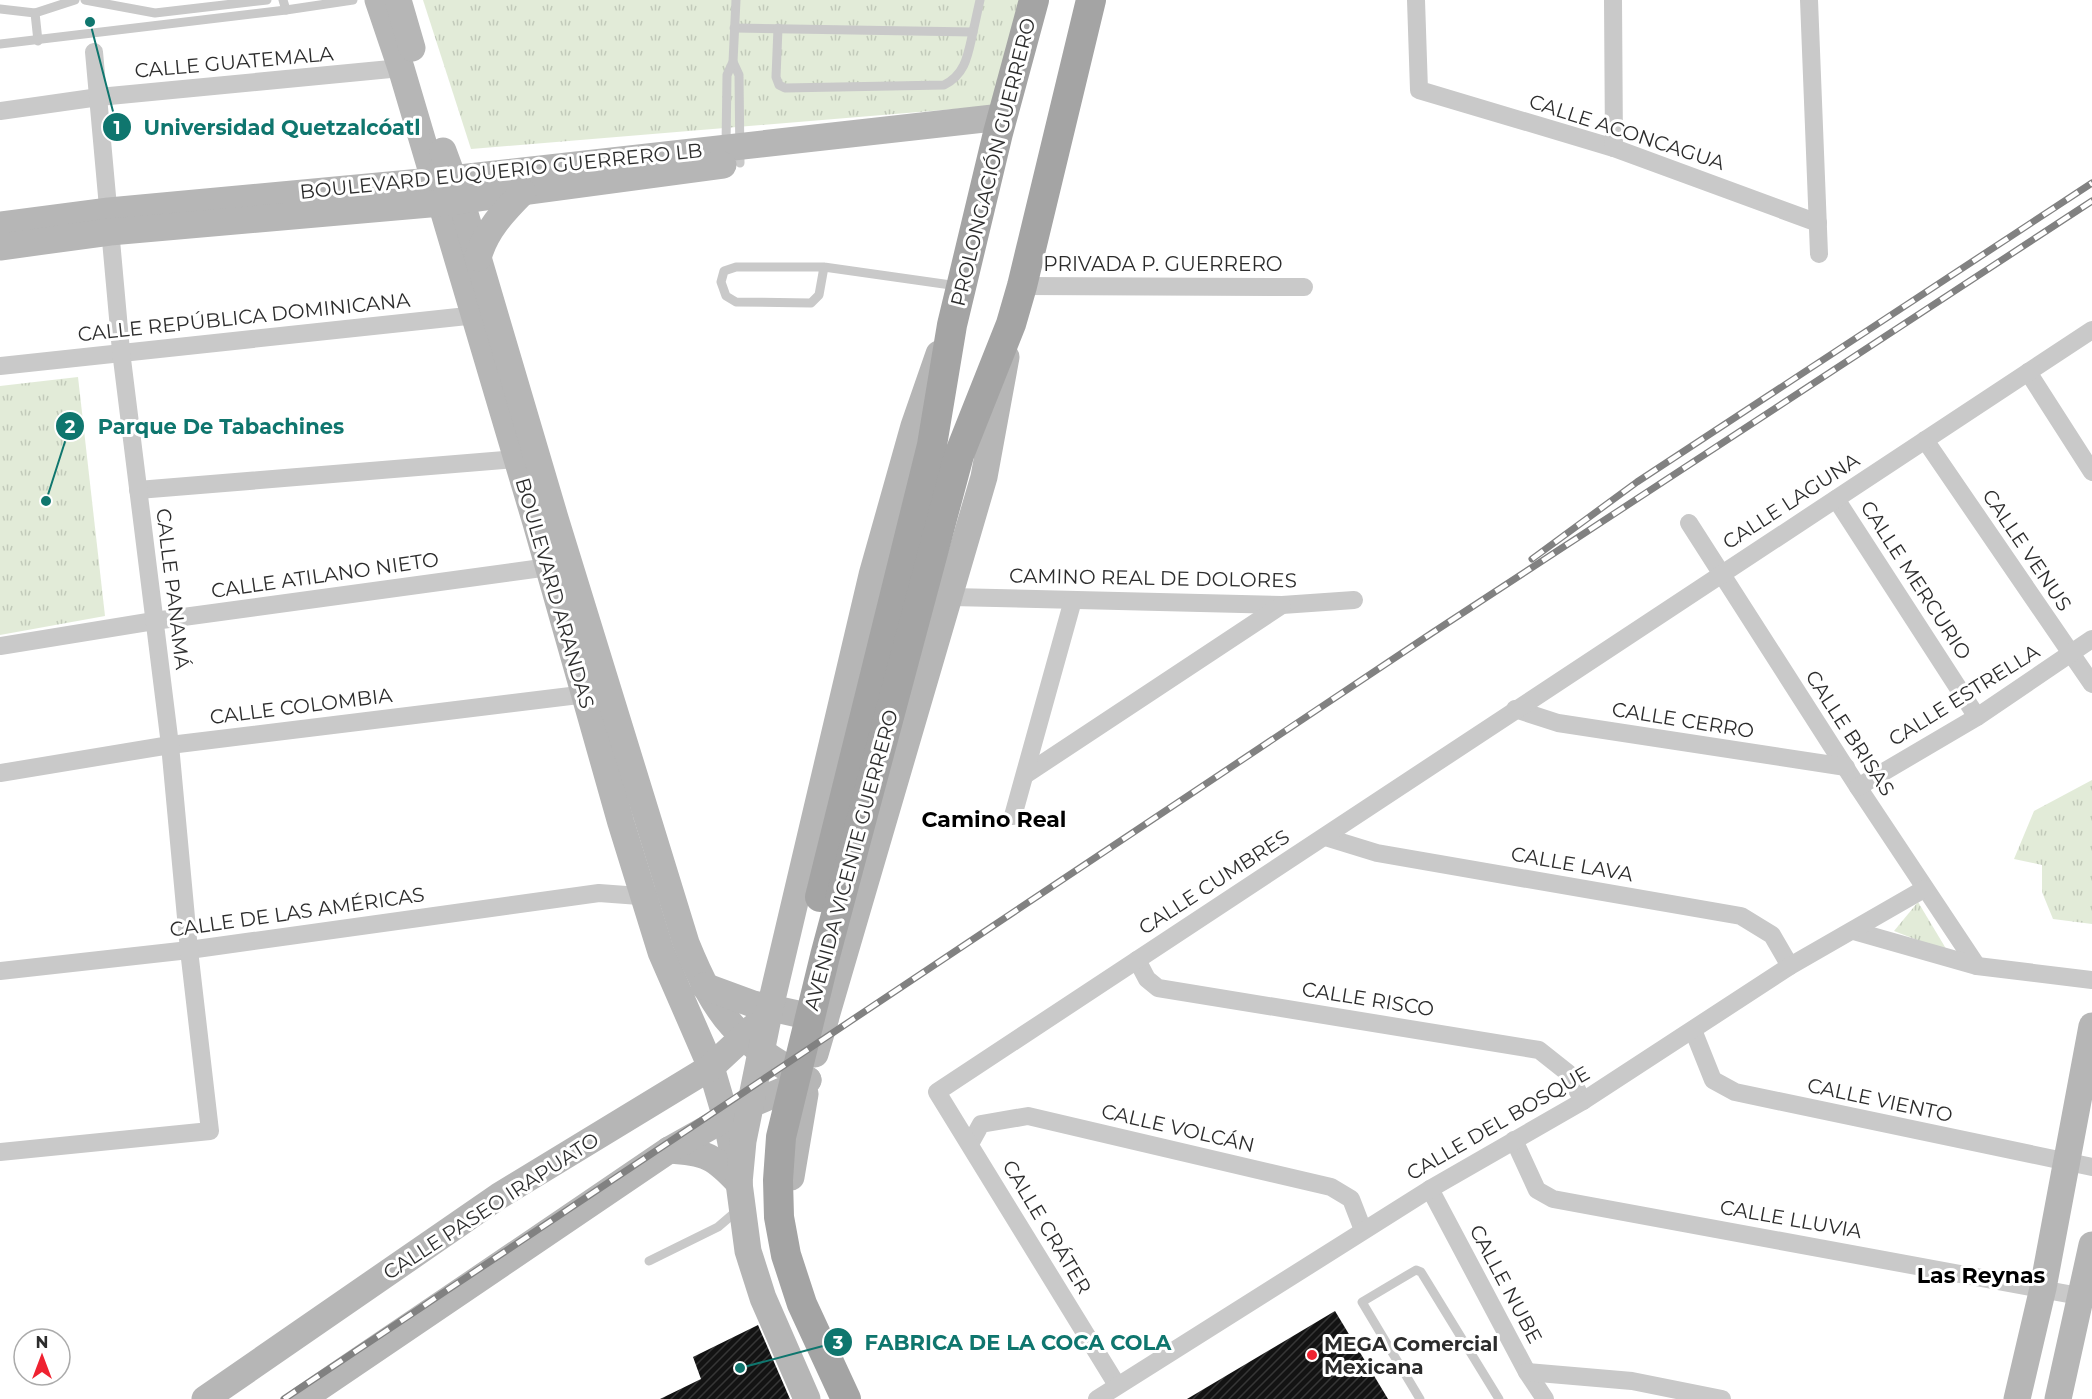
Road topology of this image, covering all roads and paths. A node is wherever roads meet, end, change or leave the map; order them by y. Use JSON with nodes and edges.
{"nodes":[{"id":1,"x":75,"y":0,"type":"edge"},
{"id":2,"x":86,"y":0,"type":"edge"},
{"id":3,"x":267,"y":0,"type":"edge"},
{"id":4,"x":283,"y":0,"type":"edge"},
{"id":5,"x":353,"y":0,"type":"edge"},
{"id":6,"x":378,"y":0,"type":"edge"},
{"id":7,"x":398,"y":0,"type":"edge"},
{"id":8,"x":736,"y":0,"type":"edge"},
{"id":9,"x":980,"y":0,"type":"edge"},
{"id":10,"x":1034,"y":0,"type":"edge"},
{"id":11,"x":1091,"y":0,"type":"edge"},
{"id":12,"x":1416,"y":0,"type":"edge"},
{"id":13,"x":1612,"y":0,"type":"edge"},
{"id":14,"x":1809,"y":0,"type":"edge"},
{"id":15,"x":0,"y":9,"type":"edge"},
{"id":16,"x":286,"y":10,"type":"junction"},
{"id":17,"x":35,"y":13,"type":"junction"},
{"id":18,"x":734,"y":28,"type":"junction"},
{"id":19,"x":778,"y":28,"type":"junction"},
{"id":20,"x":974,"y":32,"type":"junction"},
{"id":21,"x":38,"y":41,"type":"junction"},
{"id":22,"x":0,"y":44,"type":"edge"},
{"id":23,"x":94,"y":52,"type":"dead end"},
{"id":24,"x":733,"y":62,"type":"junction"},
{"id":25,"x":401,"y":68,"type":"junction"},
{"id":26,"x":99,"y":97,"type":"junction"},
{"id":27,"x":0,"y":111,"type":"edge"},
{"id":28,"x":1000,"y":125,"type":"junction"},
{"id":29,"x":1614,"y":148,"type":"junction"},
{"id":30,"x":736,"y":152,"type":"junction"},
{"id":31,"x":447,"y":190,"type":"junction"},
{"id":32,"x":523,"y":192,"type":"junction"},
{"id":33,"x":109,"y":222,"type":"junction"},
{"id":34,"x":1818,"y":223,"type":"junction"},
{"id":35,"x":0,"y":225,"type":"edge"},
{"id":36,"x":0,"y":247,"type":"edge"},
{"id":37,"x":1819,"y":254,"type":"dead end"},
{"id":38,"x":478,"y":258,"type":"junction"},
{"id":39,"x":824,"y":267,"type":"junction"},
{"id":40,"x":1022,"y":286,"type":"junction"},
{"id":41,"x":961,"y":287,"type":"junction"},
{"id":42,"x":1304,"y":287,"type":"dead end"},
{"id":43,"x":484,"y":314,"type":"junction"},
{"id":44,"x":1011,"y":324,"type":"junction"},
{"id":45,"x":952,"y":325,"type":"junction"},
{"id":46,"x":2092,"y":330,"type":"edge"},
{"id":47,"x":121,"y":351,"type":"junction"},
{"id":48,"x":0,"y":366,"type":"edge"},
{"id":49,"x":2028,"y":372,"type":"junction"},
{"id":50,"x":1925,"y":440,"type":"junction"},
{"id":51,"x":946,"y":450,"type":"junction"},
{"id":52,"x":517,"y":459,"type":"junction"},
{"id":53,"x":2092,"y":472,"type":"edge"},
{"id":54,"x":138,"y":490,"type":"junction"},
{"id":55,"x":1836,"y":499,"type":"junction"},
{"id":56,"x":1689,"y":523,"type":"dead end"},
{"id":57,"x":549,"y":567,"type":"junction"},
{"id":58,"x":1722,"y":574,"type":"junction"},
{"id":59,"x":951,"y":597,"type":"junction"},
{"id":60,"x":1073,"y":600,"type":"junction"},
{"id":61,"x":1354,"y":600,"type":"dead end"},
{"id":62,"x":1282,"y":605,"type":"junction"},
{"id":63,"x":154,"y":621,"type":"junction"},
{"id":64,"x":2092,"y":639,"type":"edge"},
{"id":65,"x":0,"y":646,"type":"edge"},
{"id":66,"x":2070,"y":653,"type":"junction"},
{"id":67,"x":2092,"y":684,"type":"edge"},
{"id":68,"x":596,"y":693,"type":"junction"},
{"id":69,"x":1515,"y":710,"type":"junction"},
{"id":70,"x":1977,"y":717,"type":"junction"},
{"id":71,"x":170,"y":745,"type":"junction"},
{"id":72,"x":1846,"y":767,"type":"junction"},
{"id":73,"x":0,"y":773,"type":"edge"},
{"id":74,"x":1024,"y":775,"type":"junction"},
{"id":75,"x":1858,"y":787,"type":"junction"},
{"id":76,"x":1013,"y":816,"type":"dead end"},
{"id":77,"x":1325,"y":837,"type":"junction"},
{"id":78,"x":662,"y":862,"type":"junction"},
{"id":79,"x":636,"y":871,"type":"junction"},
{"id":80,"x":1924,"y":889,"type":"junction"},
{"id":81,"x":599,"y":893,"type":"junction"},
{"id":82,"x":672,"y":894,"type":"junction"},
{"id":83,"x":644,"y":898,"type":"junction"},
{"id":84,"x":1854,"y":931,"type":"junction"},
{"id":85,"x":189,"y":950,"type":"junction"},
{"id":86,"x":1137,"y":960,"type":"junction"},
{"id":87,"x":1790,"y":966,"type":"junction"},
{"id":88,"x":1977,"y":966,"type":"junction"},
{"id":89,"x":0,"y":971,"type":"edge"},
{"id":90,"x":2092,"y":980,"type":"edge"},
{"id":91,"x":704,"y":986,"type":"junction"},
{"id":92,"x":770,"y":1008,"type":"junction"},
{"id":93,"x":825,"y":1020,"type":"junction"},
{"id":94,"x":2092,"y":1026,"type":"edge"},
{"id":95,"x":1693,"y":1030,"type":"junction"},
{"id":96,"x":752,"y":1046,"type":"junction"},
{"id":97,"x":711,"y":1067,"type":"junction"},
{"id":98,"x":808,"y":1080,"type":"junction"},
{"id":99,"x":937,"y":1092,"type":"joint"},
{"id":100,"x":1583,"y":1101,"type":"junction"},
{"id":101,"x":749,"y":1105,"type":"junction"},
{"id":102,"x":726,"y":1118,"type":"junction"},
{"id":103,"x":1514,"y":1140,"type":"junction"},
{"id":104,"x":970,"y":1144,"type":"junction"},
{"id":105,"x":669,"y":1150,"type":"junction"},
{"id":106,"x":0,"y":1152,"type":"edge"},
{"id":107,"x":793,"y":1163,"type":"junction"},
{"id":108,"x":2080,"y":1165,"type":"edge"},
{"id":109,"x":740,"y":1183,"type":"junction"},
{"id":110,"x":1430,"y":1189,"type":"junction"},
{"id":111,"x":1363,"y":1230,"type":"junction"},
{"id":112,"x":2092,"y":1245,"type":"edge"},
{"id":113,"x":649,"y":1261,"type":"dead end"},
{"id":114,"x":2043,"y":1288,"type":"junction"},
{"id":115,"x":2087,"y":1297,"type":"edge"},
{"id":116,"x":1527,"y":1372,"type":"junction"},
{"id":117,"x":1117,"y":1385,"type":"junction"},
{"id":118,"x":205,"y":1399,"type":"edge"},
{"id":119,"x":302,"y":1399,"type":"edge"},
{"id":120,"x":807,"y":1399,"type":"edge"},
{"id":121,"x":825,"y":1399,"type":"edge"},
{"id":122,"x":846,"y":1399,"type":"edge"},
{"id":123,"x":859,"y":1399,"type":"edge"},
{"id":124,"x":1097,"y":1399,"type":"edge"},
{"id":125,"x":1420,"y":1399,"type":"edge"},
{"id":126,"x":1499,"y":1399,"type":"edge"},
{"id":127,"x":1545,"y":1399,"type":"edge"},
{"id":128,"x":1722,"y":1399,"type":"edge"},
{"id":129,"x":2017,"y":1399,"type":"edge"},
{"id":130,"x":2058,"y":1399,"type":"edge"}],
"edges":[{"from":1,"to":17,"type":"lane"},
{"from":2,"to":3,"type":"lane"},
{"from":4,"to":16,"type":"lane"},
{"from":5,"to":16,"type":"lane"},
{"from":6,"to":25,"type":"main road","name":"BOULEVARD ARANDAS"},
{"from":7,"to":31,"type":"main road","name":"BOULEVARD ARANDAS"},
{"from":8,"to":18,"type":"lane"},
{"from":9,"to":20,"type":"lane"},
{"from":10,"to":28,"type":"main road","name":"PROLONGACIÓN GUERRERO"},
{"from":11,"to":40,"type":"main road"},
{"from":12,"to":29,"type":"street","name":"CALLE ACONCAGUA"},
{"from":13,"to":29,"type":"street"},
{"from":14,"to":34,"type":"street"},
{"from":15,"to":17,"type":"lane"},
{"from":16,"to":21,"type":"lane"},
{"from":17,"to":21,"type":"lane"},
{"from":18,"to":19,"type":"lane"},
{"from":18,"to":24,"type":"lane"},
{"from":19,"to":20,"type":"lane"},
{"from":19,"to":20,"type":"lane"},
{"from":21,"to":22,"type":"lane"},
{"from":23,"to":26,"type":"street","name":"CALLE PANAMÁ"},
{"from":24,"to":30,"type":"lane"},
{"from":24,"to":30,"type":"lane"},
{"from":25,"to":26,"type":"street","name":"CALLE GUATEMALA"},
{"from":25,"to":31,"type":"main road","name":"BOULEVARD ARANDAS"},
{"from":26,"to":27,"type":"street","name":"CALLE GUATEMALA"},
{"from":26,"to":33,"type":"street","name":"CALLE PANAMÁ"},
{"from":28,"to":30,"type":"main road","name":"BOULEVARD EUQUERIO GUERRERO LB"},
{"from":28,"to":41,"type":"main road","name":"PROLONGACIÓN GUERRERO"},
{"from":29,"to":34,"type":"street","name":"CALLE ACONCAGUA"},
{"from":30,"to":31,"type":"main road","name":"BOULEVARD EUQUERIO GUERRERO LB"},
{"from":30,"to":32,"type":"main road","name":"BOULEVARD EUQUERIO GUERRERO LB"},
{"from":31,"to":32,"type":"main road","name":"BOULEVARD EUQUERIO GUERRERO LB"},
{"from":31,"to":33,"type":"main road","name":"BOULEVARD EUQUERIO GUERRERO LB"},
{"from":31,"to":38,"type":"main road","name":"BOULEVARD ARANDAS"},
{"from":31,"to":43,"type":"main road","name":"BOULEVARD ARANDAS"},
{"from":32,"to":38,"type":"main road"},
{"from":33,"to":35,"type":"main road","name":"BOULEVARD EUQUERIO GUERRERO LB"},
{"from":33,"to":36,"type":"main road","name":"BOULEVARD EUQUERIO GUERRERO LB"},
{"from":33,"to":47,"type":"street","name":"CALLE PANAMÁ"},
{"from":34,"to":37,"type":"street"},
{"from":38,"to":43,"type":"main road","name":"BOULEVARD ARANDAS"},
{"from":39,"to":39,"type":"lane"},
{"from":39,"to":41,"type":"lane"},
{"from":40,"to":42,"type":"street","name":"PRIVADA P. GUERRERO"},
{"from":40,"to":44,"type":"main road"},
{"from":41,"to":45,"type":"main road","name":"PROLONGACIÓN GUERRERO"},
{"from":43,"to":47,"type":"street","name":"CALLE REPÚBLICA DOMINICANA"},
{"from":43,"to":52,"type":"main road","name":"BOULEVARD ARANDAS"},
{"from":43,"to":68,"type":"main road","name":"BOULEVARD ARANDAS"},
{"from":44,"to":51,"type":"main road","name":"AVENIDA VICENTE GUERRERO"},
{"from":44,"to":59,"type":"main road"},
{"from":45,"to":51,"type":"main road","name":"AVENIDA VICENTE GUERRERO"},
{"from":45,"to":92,"type":"main road"},
{"from":46,"to":49,"type":"street","name":"CALLE LAGUNA"},
{"from":47,"to":48,"type":"street","name":"CALLE REPÚBLICA DOMINICANA"},
{"from":47,"to":54,"type":"street","name":"CALLE PANAMÁ"},
{"from":49,"to":50,"type":"street","name":"CALLE LAGUNA"},
{"from":49,"to":53,"type":"street"},
{"from":50,"to":55,"type":"street","name":"CALLE LAGUNA"},
{"from":50,"to":66,"type":"street","name":"CALLE VENUS"},
{"from":51,"to":121,"type":"main road","name":"AVENIDA VICENTE GUERRERO"},
{"from":51,"to":122,"type":"main road","name":"AVENIDA VICENTE GUERRERO"},
{"from":52,"to":54,"type":"street"},
{"from":52,"to":57,"type":"main road","name":"BOULEVARD ARANDAS"},
{"from":54,"to":63,"type":"street","name":"CALLE PANAMÁ"},
{"from":55,"to":58,"type":"street","name":"CALLE LAGUNA"},
{"from":55,"to":70,"type":"street","name":"CALLE MERCURIO"},
{"from":56,"to":58,"type":"street","name":"CALLE BRISAS"},
{"from":57,"to":63,"type":"street","name":"CALLE ATILANO NIETO"},
{"from":57,"to":68,"type":"main road","name":"BOULEVARD ARANDAS"},
{"from":58,"to":69,"type":"street","name":"CALLE LAGUNA"},
{"from":58,"to":72,"type":"street","name":"CALLE BRISAS"},
{"from":59,"to":60,"type":"street","name":"CAMINO REAL DE DOLORES"},
{"from":59,"to":93,"type":"main road"},
{"from":60,"to":62,"type":"street","name":"CAMINO REAL DE DOLORES"},
{"from":60,"to":74,"type":"street"},
{"from":61,"to":62,"type":"street","name":"CAMINO REAL DE DOLORES"},
{"from":62,"to":74,"type":"street"},
{"from":63,"to":65,"type":"street","name":"CALLE ATILANO NIETO"},
{"from":63,"to":71,"type":"street","name":"CALLE PANAMÁ"},
{"from":64,"to":66,"type":"street","name":"CALLE ESTRELLA"},
{"from":66,"to":67,"type":"street","name":"CALLE VENUS"},
{"from":66,"to":70,"type":"street","name":"CALLE ESTRELLA"},
{"from":68,"to":71,"type":"street","name":"CALLE COLOMBIA"},
{"from":68,"to":78,"type":"main road","name":"BOULEVARD ARANDAS"},
{"from":68,"to":79,"type":"main road","name":"BOULEVARD ARANDAS"},
{"from":69,"to":72,"type":"street","name":"CALLE CERRO"},
{"from":69,"to":77,"type":"street","name":"CALLE CUMBRES"},
{"from":70,"to":75,"type":"street","name":"CALLE ESTRELLA"},
{"from":71,"to":73,"type":"street","name":"CALLE COLOMBIA"},
{"from":71,"to":85,"type":"street","name":"CALLE PANAMÁ"},
{"from":72,"to":75,"type":"street","name":"CALLE BRISAS"},
{"from":74,"to":76,"type":"street"},
{"from":75,"to":80,"type":"street","name":"CALLE BRISAS"},
{"from":77,"to":86,"type":"street","name":"CALLE CUMBRES"},
{"from":77,"to":87,"type":"street","name":"CALLE LAVA"},
{"from":78,"to":79,"type":"street","name":"CALLE DE LAS AMÉRICAS"},
{"from":78,"to":82,"type":"main road","name":"BOULEVARD ARANDAS"},
{"from":79,"to":81,"type":"street","name":"CALLE DE LAS AMÉRICAS"},
{"from":79,"to":83,"type":"main road","name":"BOULEVARD ARANDAS"},
{"from":80,"to":84,"type":"street","name":"CALLE DEL BOSQUE"},
{"from":80,"to":88,"type":"street","name":"CALLE BRISAS"},
{"from":81,"to":83,"type":"street","name":"CALLE DE LAS AMÉRICAS"},
{"from":81,"to":85,"type":"street","name":"CALLE DE LAS AMÉRICAS"},
{"from":82,"to":83,"type":"street","name":"CALLE DE LAS AMÉRICAS"},
{"from":82,"to":91,"type":"main road","name":"BOULEVARD ARANDAS"},
{"from":83,"to":97,"type":"main road","name":"BOULEVARD ARANDAS"},
{"from":84,"to":87,"type":"street","name":"CALLE DEL BOSQUE"},
{"from":84,"to":88,"type":"street"},
{"from":85,"to":89,"type":"street","name":"CALLE DE LAS AMÉRICAS"},
{"from":85,"to":106,"type":"street","name":"CALLE PANAMÁ"},
{"from":86,"to":99,"type":"street","name":"CALLE CUMBRES"},
{"from":86,"to":100,"type":"street","name":"CALLE RISCO"},
{"from":87,"to":95,"type":"street","name":"CALLE DEL BOSQUE"},
{"from":88,"to":90,"type":"street"},
{"from":91,"to":92,"type":"main road"},
{"from":91,"to":96,"type":"main road","name":"BOULEVARD ARANDAS"},
{"from":92,"to":93,"type":"main road"},
{"from":92,"to":96,"type":"main road"},
{"from":93,"to":98,"type":"main road"},
{"from":94,"to":108,"type":"main road"},
{"from":95,"to":100,"type":"street","name":"CALLE DEL BOSQUE"},
{"from":95,"to":108,"type":"street","name":"CALLE VIENTO"},
{"from":96,"to":97,"type":"main road","name":"CALLE PASEO IRAPUATO"},
{"from":96,"to":98,"type":"main road","name":"BOULEVARD ARANDAS"},
{"from":96,"to":101,"type":"main road"},
{"from":97,"to":102,"type":"main road","name":"BOULEVARD ARANDAS"},
{"from":97,"to":118,"type":"main road","name":"CALLE PASEO IRAPUATO"},
{"from":98,"to":101,"type":"main road"},
{"from":98,"to":107,"type":"main road"},
{"from":99,"to":104,"type":"street","name":"CALLE CRÁTER"},
{"from":100,"to":103,"type":"street","name":"CALLE DEL BOSQUE"},
{"from":101,"to":102,"type":"main road"},
{"from":101,"to":109,"type":"main road"},
{"from":102,"to":105,"type":"main road"},
{"from":102,"to":109,"type":"main road","name":"BOULEVARD ARANDAS"},
{"from":103,"to":110,"type":"street","name":"CALLE DEL BOSQUE"},
{"from":103,"to":114,"type":"street","name":"CALLE LLUVIA"},
{"from":104,"to":111,"type":"street","name":"CALLE VOLCÁN"},
{"from":104,"to":117,"type":"street","name":"CALLE CRÁTER"},
{"from":105,"to":109,"type":"main road"},
{"from":105,"to":119,"type":"main road"},
{"from":107,"to":109,"type":"main road"},
{"from":107,"to":123,"type":"main road"},
{"from":108,"to":114,"type":"main road"},
{"from":109,"to":113,"type":"lane"},
{"from":109,"to":120,"type":"main road","name":"BOULEVARD ARANDAS"},
{"from":110,"to":111,"type":"street","name":"CALLE DEL BOSQUE"},
{"from":110,"to":116,"type":"street","name":"CALLE NUBE"},
{"from":111,"to":117,"type":"street","name":"CALLE DEL BOSQUE"},
{"from":112,"to":115,"type":"main road"},
{"from":114,"to":115,"type":"street","name":"CALLE LLUVIA"},
{"from":114,"to":129,"type":"main road"},
{"from":115,"to":130,"type":"main road"},
{"from":116,"to":127,"type":"street","name":"CALLE NUBE"},
{"from":116,"to":128,"type":"street"},
{"from":117,"to":124,"type":"street","name":"CALLE DEL BOSQUE"},
{"from":125,"to":126,"type":"lane"}]}
